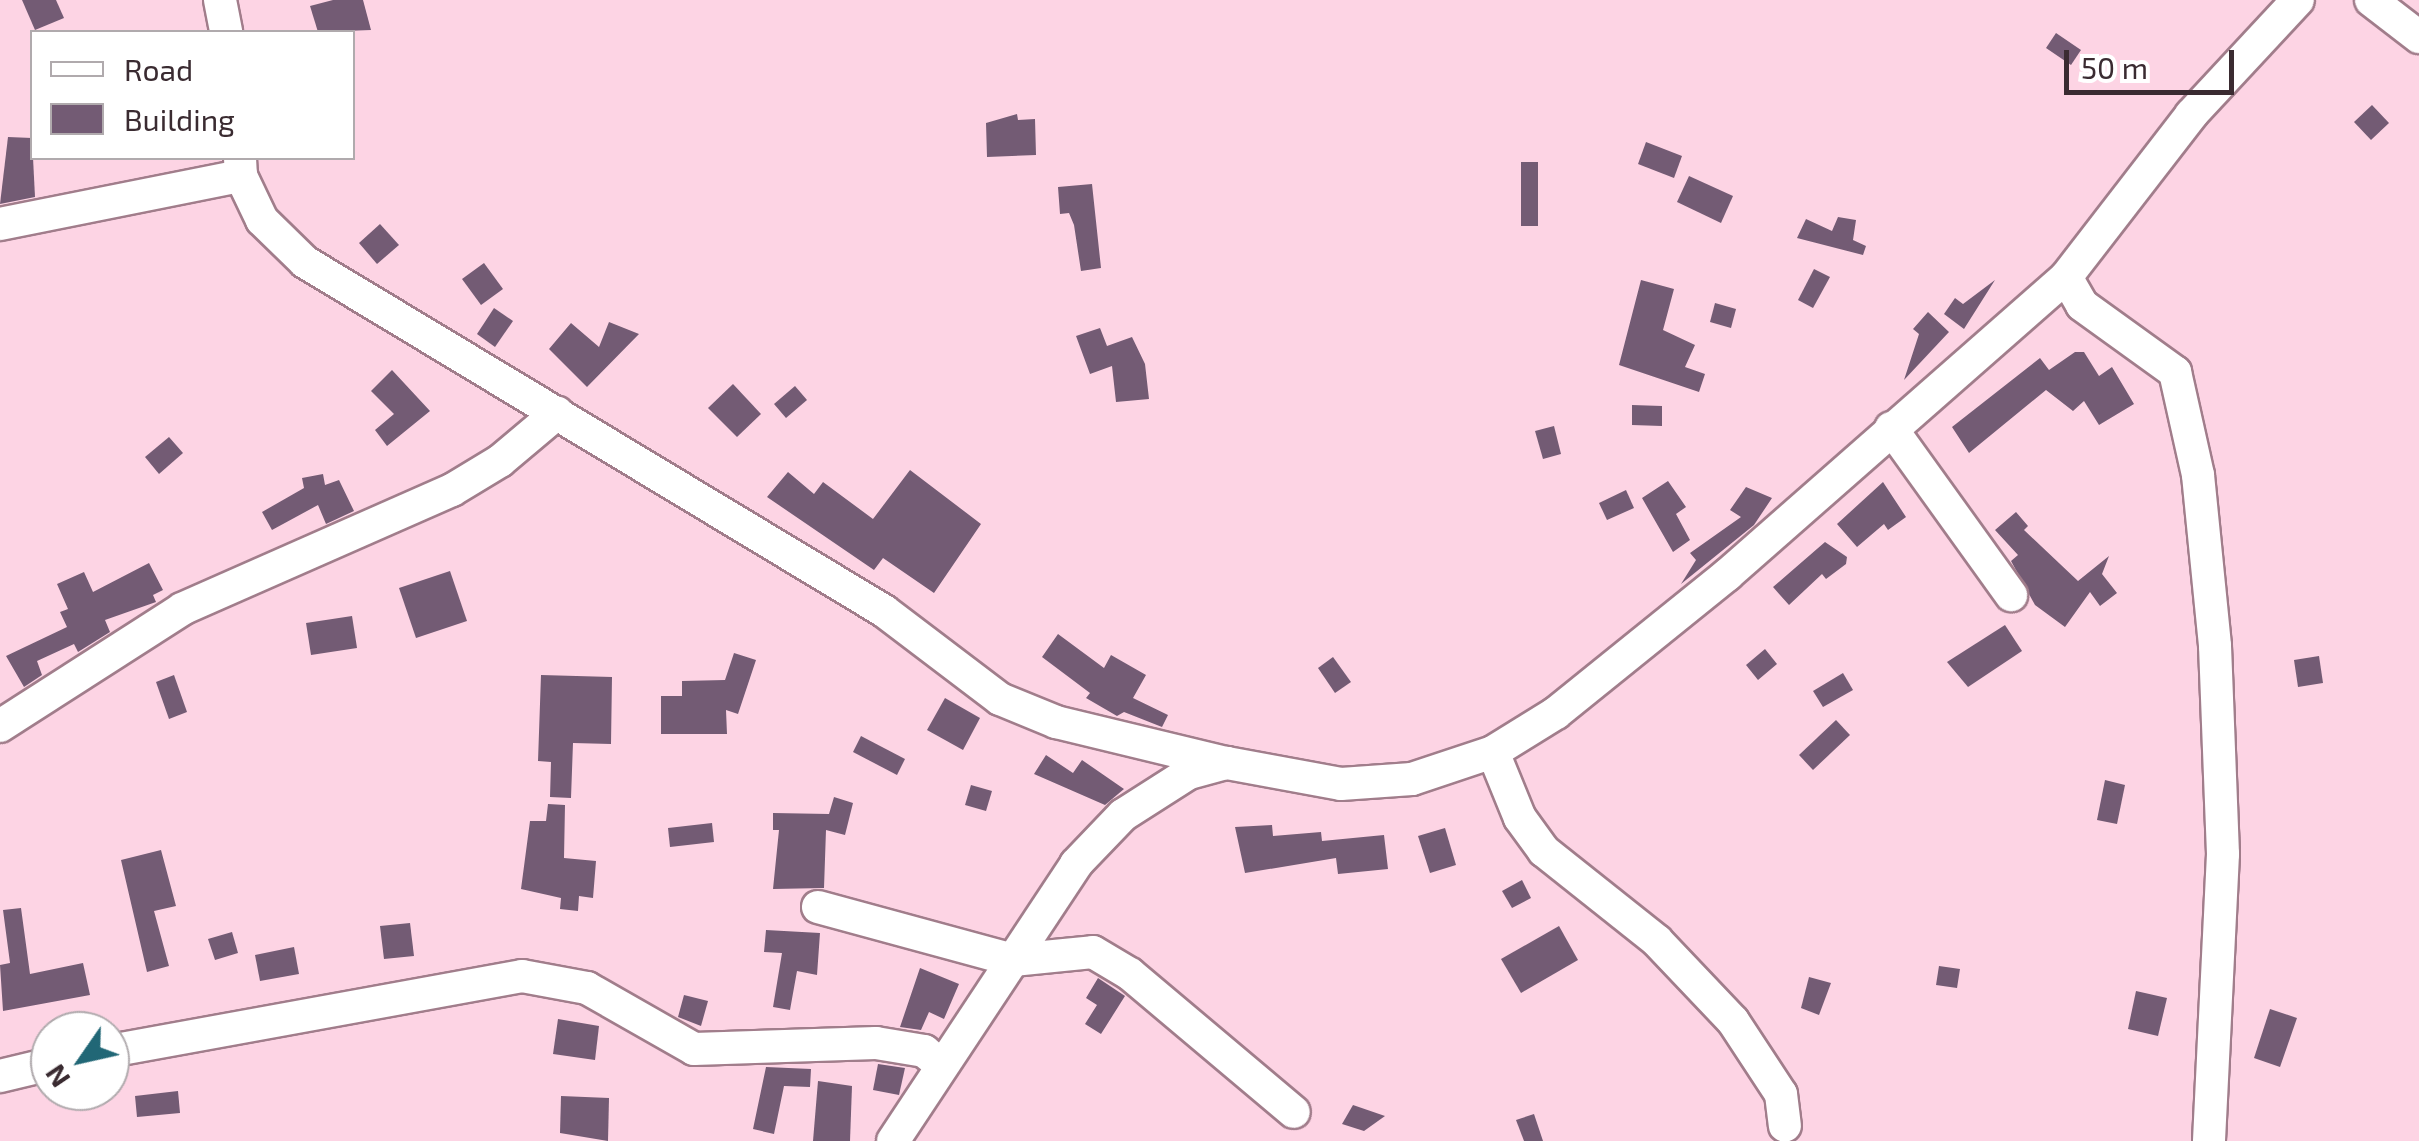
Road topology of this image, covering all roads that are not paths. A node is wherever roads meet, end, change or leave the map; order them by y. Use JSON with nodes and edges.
{"nodes":[{"id":1,"x":220,"y":0,"type":"edge"},
{"id":2,"x":2298,"y":0,"type":"edge"},
{"id":3,"x":2371,"y":0,"type":"edge"},
{"id":4,"x":226,"y":30,"type":"edge"},
{"id":5,"x":2419,"y":37,"type":"edge"},
{"id":6,"x":240,"y":167,"type":"edge"},
{"id":7,"x":0,"y":224,"type":"edge"},
{"id":8,"x":2066,"y":278,"type":"junction"},
{"id":9,"x":557,"y":413,"type":"junction"},
{"id":10,"x":1891,"y":428,"type":"junction"},
{"id":11,"x":2011,"y":595,"type":"dead end"},
{"id":12,"x":0,"y":726,"type":"edge"},
{"id":13,"x":1493,"y":752,"type":"junction"},
{"id":14,"x":1227,"y":763,"type":"junction"},
{"id":15,"x":818,"y":908,"type":"dead end"},
{"id":16,"x":1013,"y":960,"type":"junction"},
{"id":17,"x":130,"y":1047,"type":"edge"},
{"id":18,"x":939,"y":1063,"type":"junction"},
{"id":19,"x":30,"y":1069,"type":"edge"},
{"id":20,"x":0,"y":1076,"type":"edge"},
{"id":21,"x":1294,"y":1112,"type":"dead end"},
{"id":22,"x":1785,"y":1126,"type":"dead end"},
{"id":23,"x":893,"y":1141,"type":"edge"},
{"id":24,"x":2209,"y":1141,"type":"edge"}],
"edges":[{"from":1,"to":4,"type":"street"},
{"from":2,"to":8,"type":"street"},
{"from":3,"to":5,"type":"street"},
{"from":6,"to":7,"type":"street"},
{"from":6,"to":9,"type":"street"},
{"from":8,"to":10,"type":"street"},
{"from":8,"to":24,"type":"street"},
{"from":9,"to":12,"type":"street"},
{"from":9,"to":14,"type":"street"},
{"from":10,"to":11,"type":"street"},
{"from":10,"to":13,"type":"street"},
{"from":13,"to":14,"type":"street"},
{"from":13,"to":22,"type":"street"},
{"from":14,"to":16,"type":"street"},
{"from":15,"to":16,"type":"street"},
{"from":16,"to":18,"type":"street"},
{"from":16,"to":21,"type":"street"},
{"from":17,"to":18,"type":"street"},
{"from":18,"to":23,"type":"street"},
{"from":19,"to":20,"type":"street"}]}
